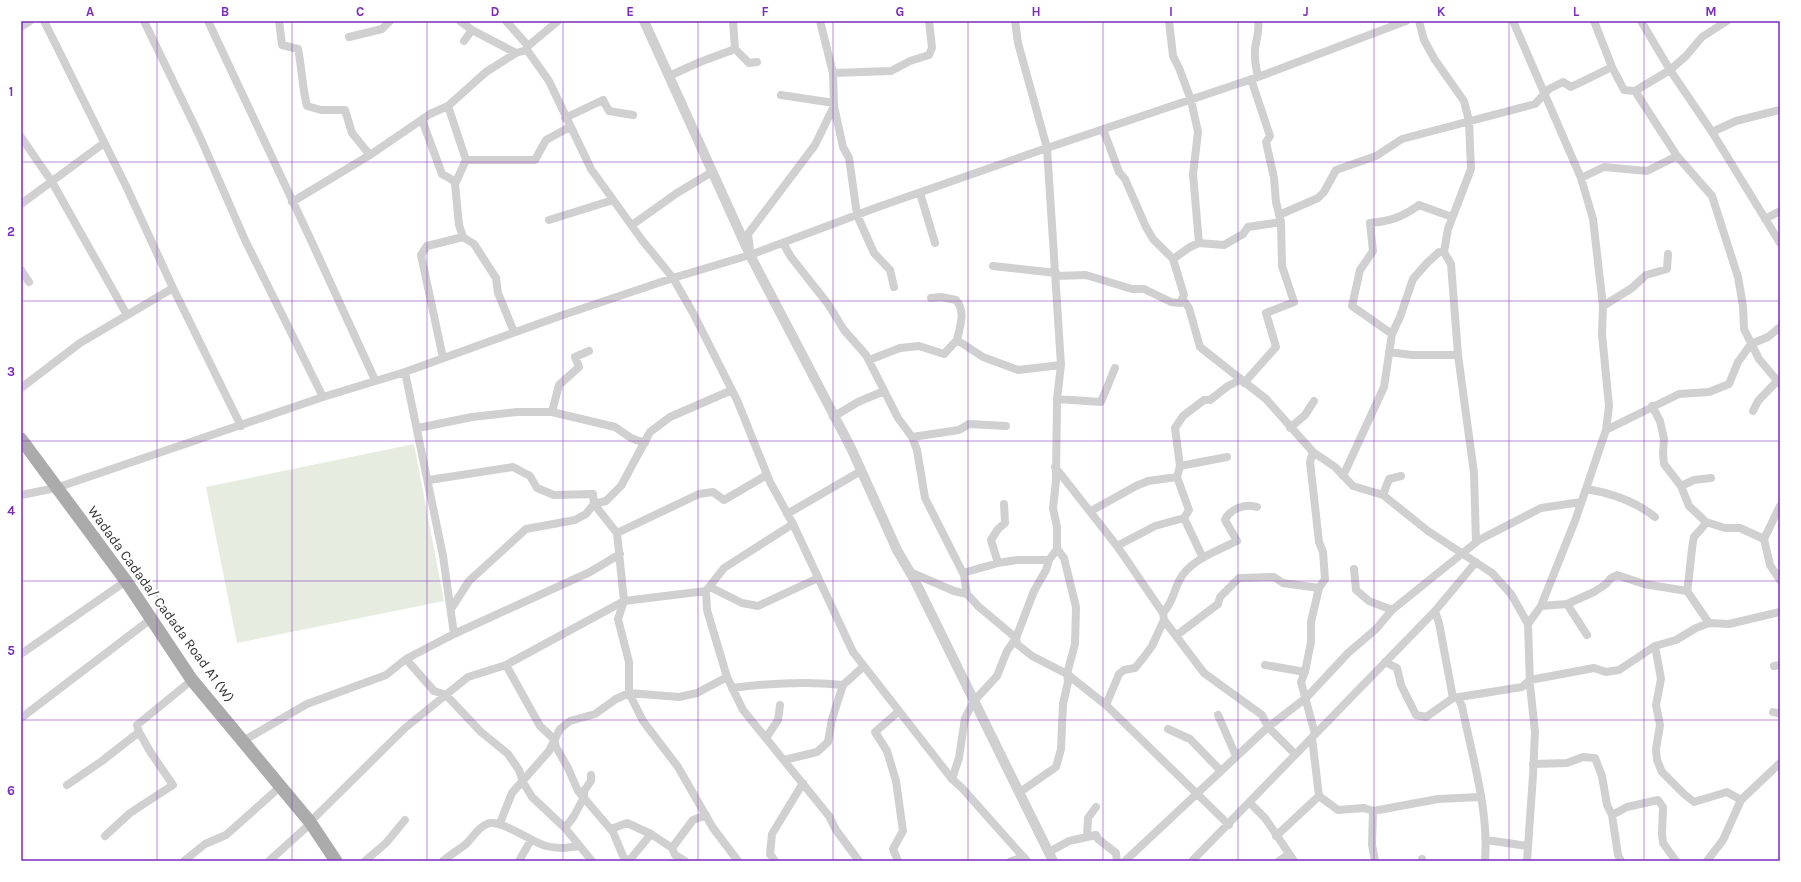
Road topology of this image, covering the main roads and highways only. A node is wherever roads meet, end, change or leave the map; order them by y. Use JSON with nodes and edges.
{"nodes":[{"id":1,"x":21,"y":439,"type":"edge"},
{"id":2,"x":336,"y":861,"type":"edge"}],
"edges":[{"from":1,"to":2,"type":"main road","name":"Wadada Cadada/ Cadada Road A1 (W)"}]}
